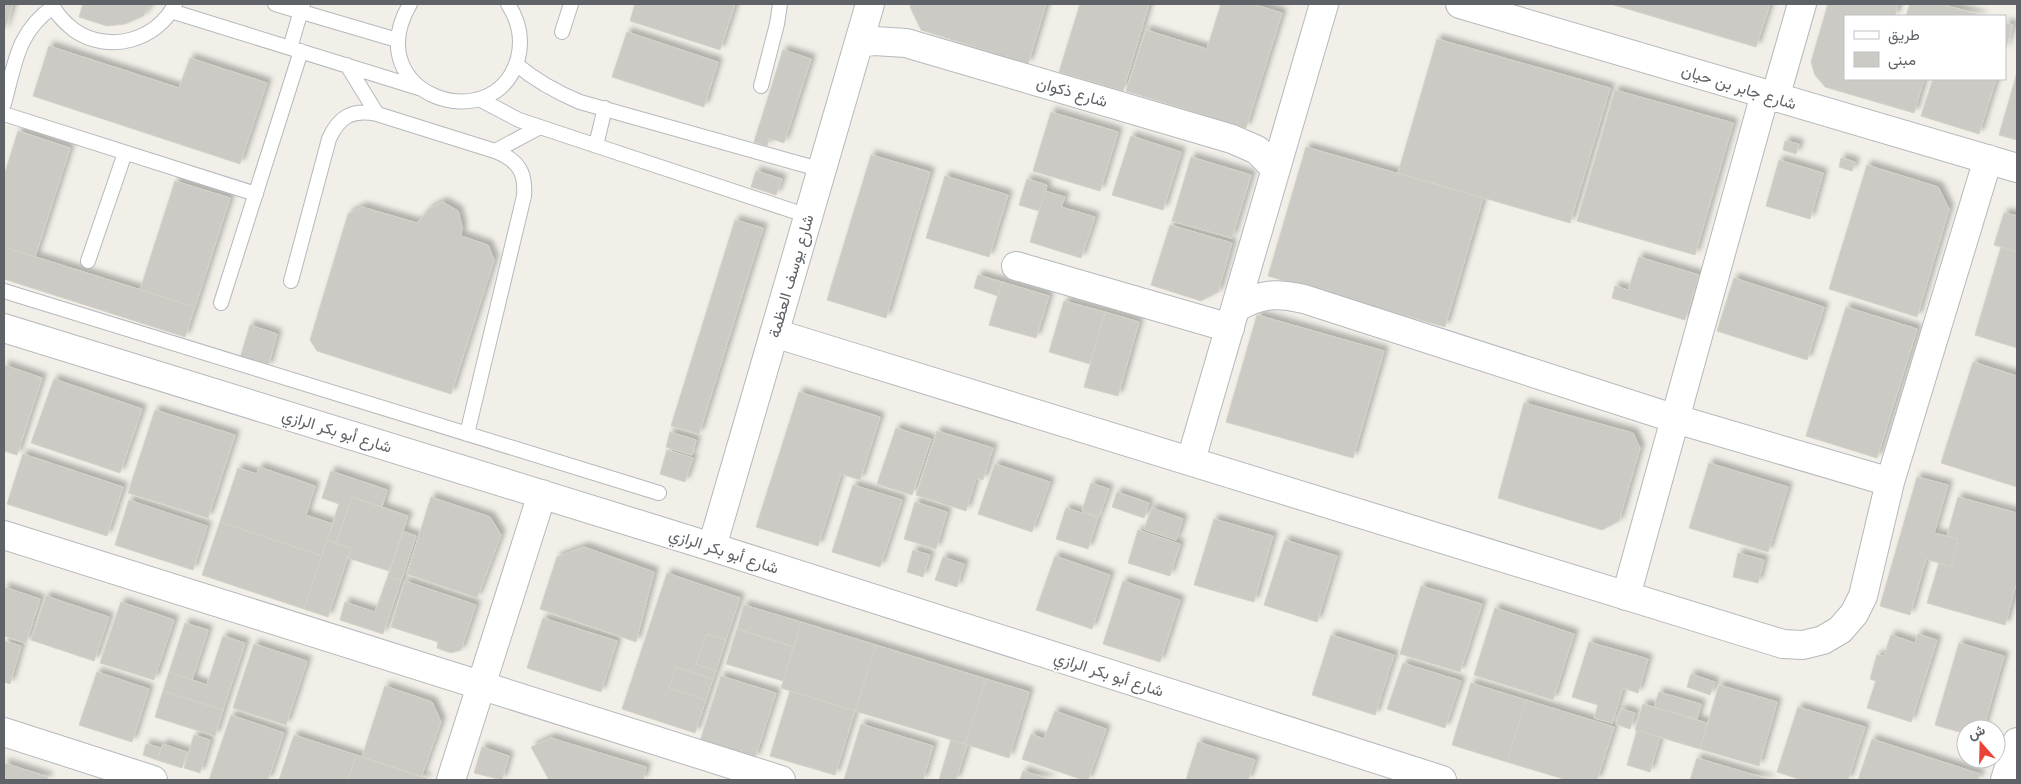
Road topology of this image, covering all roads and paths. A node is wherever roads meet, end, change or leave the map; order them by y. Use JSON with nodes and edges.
{"nodes":[{"id":1,"x":275,"y":4,"type":"edge"},
{"id":2,"x":410,"y":4,"type":"edge"},
{"id":3,"x":508,"y":4,"type":"edge"},
{"id":4,"x":571,"y":4,"type":"edge"},
{"id":5,"x":780,"y":4,"type":"edge"},
{"id":6,"x":870,"y":4,"type":"edge"},
{"id":7,"x":1324,"y":4,"type":"edge"},
{"id":8,"x":1460,"y":4,"type":"edge"},
{"id":9,"x":1802,"y":4,"type":"edge"},
{"id":10,"x":53,"y":6,"type":"edge"},
{"id":11,"x":173,"y":7,"type":"edge"},
{"id":12,"x":302,"y":8,"type":"edge"},
{"id":13,"x":562,"y":32,"type":"dead end"},
{"id":14,"x":397,"y":40,"type":"junction"},
{"id":15,"x":859,"y":43,"type":"junction"},
{"id":16,"x":296,"y":50,"type":"junction"},
{"id":17,"x":516,"y":64,"type":"junction"},
{"id":18,"x":347,"y":66,"type":"junction"},
{"id":19,"x":761,"y":86,"type":"dead end"},
{"id":20,"x":421,"y":89,"type":"junction"},
{"id":21,"x":1770,"y":96,"type":"junction"},
{"id":22,"x":479,"y":99,"type":"junction"},
{"id":23,"x":4,"y":104,"type":"edge"},
{"id":24,"x":605,"y":108,"type":"junction"},
{"id":25,"x":4,"y":114,"type":"edge"},
{"id":26,"x":377,"y":114,"type":"junction"},
{"id":27,"x":540,"y":127,"type":"junction"},
{"id":28,"x":596,"y":145,"type":"junction"},
{"id":29,"x":495,"y":151,"type":"junction"},
{"id":30,"x":125,"y":153,"type":"junction"},
{"id":31,"x":1988,"y":159,"type":"junction"},
{"id":32,"x":2017,"y":168,"type":"edge"},
{"id":33,"x":1276,"y":169,"type":"junction"},
{"id":34,"x":822,"y":170,"type":"junction"},
{"id":35,"x":256,"y":194,"type":"junction"},
{"id":36,"x":808,"y":216,"type":"junction"},
{"id":37,"x":88,"y":262,"type":"dead end"},
{"id":38,"x":1016,"y":266,"type":"dead end"},
{"id":39,"x":291,"y":281,"type":"dead end"},
{"id":40,"x":4,"y":291,"type":"edge"},
{"id":41,"x":221,"y":303,"type":"dead end"},
{"id":42,"x":1233,"y":318,"type":"junction"},
{"id":43,"x":4,"y":328,"type":"edge"},
{"id":44,"x":774,"y":333,"type":"junction"},
{"id":45,"x":1676,"y":419,"type":"junction"},
{"id":46,"x":467,"y":434,"type":"junction"},
{"id":47,"x":1191,"y":460,"type":"junction"},
{"id":48,"x":1890,"y":482,"type":"junction"},
{"id":49,"x":659,"y":493,"type":"dead end"},
{"id":50,"x":542,"y":494,"type":"junction"},
{"id":51,"x":4,"y":535,"type":"edge"},
{"id":52,"x":712,"y":548,"type":"junction"},
{"id":53,"x":1626,"y":596,"type":"junction"},
{"id":54,"x":480,"y":686,"type":"junction"},
{"id":55,"x":4,"y":732,"type":"edge"},
{"id":56,"x":2017,"y":742,"type":"edge"},
{"id":57,"x":153,"y":780,"type":"edge"},
{"id":58,"x":451,"y":780,"type":"edge"},
{"id":59,"x":781,"y":780,"type":"edge"},
{"id":60,"x":1442,"y":780,"type":"edge"},
{"id":61,"x":2004,"y":780,"type":"edge"}],
"edges":[{"from":1,"to":12,"type":"lane"},
{"from":2,"to":14,"type":"lane"},
{"from":3,"to":17,"type":"lane"},
{"from":4,"to":13,"type":"lane"},
{"from":5,"to":19,"type":"lane"},
{"from":6,"to":15,"type":"street","name":"شارع يوسف العظمة"},
{"from":7,"to":33,"type":"street"},
{"from":8,"to":21,"type":"street","name":"شارع جابر بن حيان"},
{"from":9,"to":21,"type":"street"},
{"from":10,"to":11,"type":"lane"},
{"from":10,"to":23,"type":"lane"},
{"from":11,"to":16,"type":"lane"},
{"from":12,"to":14,"type":"lane"},
{"from":12,"to":16,"type":"lane"},
{"from":14,"to":20,"type":"lane"},
{"from":15,"to":33,"type":"street","name":"شارع ذكوان"},
{"from":15,"to":34,"type":"street","name":"شارع يوسف العظمة"},
{"from":16,"to":18,"type":"lane"},
{"from":16,"to":35,"type":"lane"},
{"from":17,"to":22,"type":"lane"},
{"from":17,"to":24,"type":"lane"},
{"from":18,"to":20,"type":"lane"},
{"from":18,"to":26,"type":"lane"},
{"from":20,"to":22,"type":"lane"},
{"from":21,"to":31,"type":"street","name":"شارع جابر بن حيان"},
{"from":21,"to":45,"type":"street"},
{"from":22,"to":27,"type":"lane"},
{"from":24,"to":28,"type":"lane"},
{"from":24,"to":34,"type":"lane"},
{"from":25,"to":30,"type":"lane"},
{"from":26,"to":29,"type":"lane"},
{"from":26,"to":39,"type":"lane"},
{"from":27,"to":28,"type":"lane"},
{"from":27,"to":29,"type":"lane"},
{"from":28,"to":36,"type":"lane"},
{"from":29,"to":46,"type":"lane"},
{"from":30,"to":35,"type":"lane"},
{"from":30,"to":37,"type":"lane"},
{"from":31,"to":32,"type":"street","name":"شارع جابر بن حيان"},
{"from":31,"to":48,"type":"street"},
{"from":33,"to":42,"type":"street"},
{"from":34,"to":36,"type":"street","name":"شارع يوسف العظمة"},
{"from":35,"to":41,"type":"lane"},
{"from":36,"to":44,"type":"street","name":"شارع يوسف العظمة"},
{"from":38,"to":42,"type":"street"},
{"from":40,"to":46,"type":"lane"},
{"from":42,"to":45,"type":"street"},
{"from":42,"to":47,"type":"street"},
{"from":43,"to":50,"type":"street","name":"شارع أبو بكر الرازي"},
{"from":44,"to":47,"type":"street"},
{"from":44,"to":52,"type":"street","name":"شارع يوسف العظمة"},
{"from":45,"to":48,"type":"street"},
{"from":45,"to":53,"type":"street"},
{"from":46,"to":49,"type":"lane"},
{"from":47,"to":53,"type":"street"},
{"from":48,"to":53,"type":"street"},
{"from":50,"to":52,"type":"street","name":"شارع أبو بكر الرازي"},
{"from":50,"to":54,"type":"street"},
{"from":51,"to":54,"type":"street"},
{"from":52,"to":60,"type":"street","name":"شارع أبو بكر الرازي"},
{"from":54,"to":58,"type":"street"},
{"from":54,"to":59,"type":"street"},
{"from":55,"to":57,"type":"street"},
{"from":56,"to":61,"type":"street"}]}
